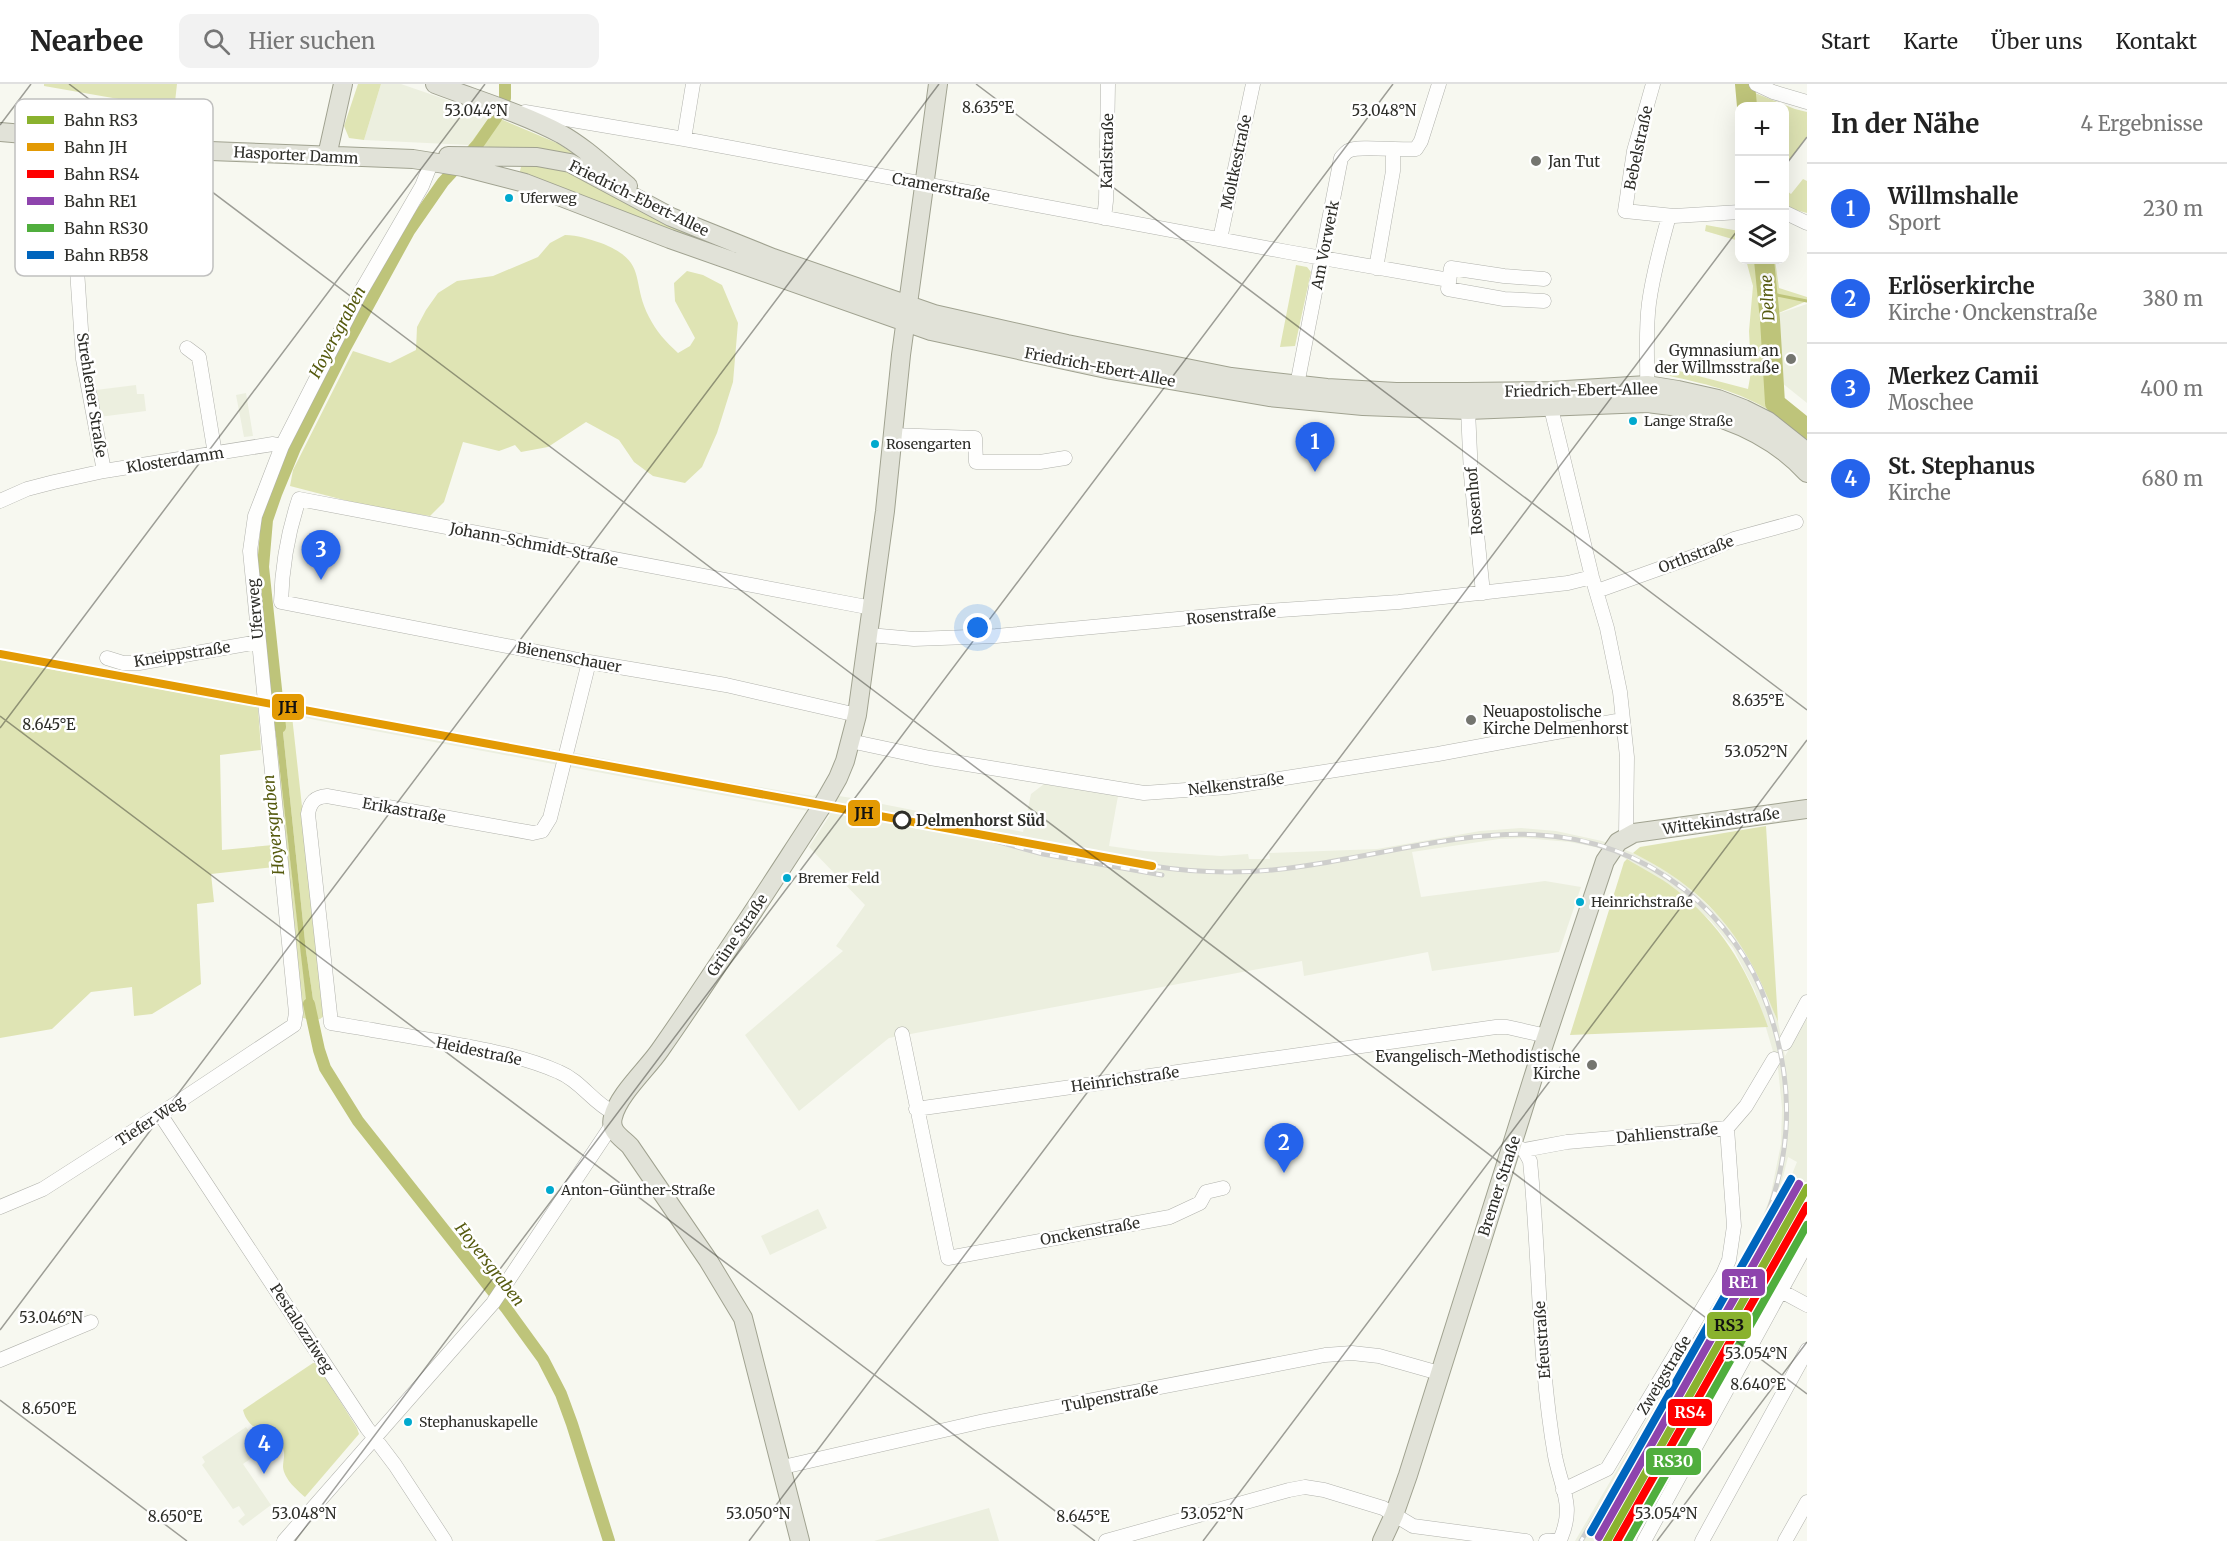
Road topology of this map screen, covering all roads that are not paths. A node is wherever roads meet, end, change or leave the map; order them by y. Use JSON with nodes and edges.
{"nodes":[{"id":1,"x":343,"y":84,"type":"edge"},
{"id":2,"x":435,"y":84,"type":"edge"},
{"id":3,"x":693,"y":84,"type":"edge"},
{"id":4,"x":938,"y":84,"type":"edge"},
{"id":5,"x":1108,"y":84,"type":"edge"},
{"id":6,"x":1253,"y":84,"type":"edge"},
{"id":7,"x":1439,"y":84,"type":"edge"},
{"id":8,"x":1653,"y":84,"type":"edge"},
{"id":9,"x":1756,"y":84,"type":"edge"},
{"id":10,"x":1807,"y":102,"type":"edge"},
{"id":11,"x":504,"y":108,"type":"junction"},
{"id":12,"x":0,"y":132,"type":"edge"},
{"id":13,"x":15,"y":133,"type":"edge"},
{"id":14,"x":684,"y":139,"type":"junction"},
{"id":15,"x":1393,"y":150,"type":"junction"},
{"id":16,"x":213,"y":151,"type":"edge"},
{"id":17,"x":327,"y":156,"type":"junction"},
{"id":18,"x":413,"y":159,"type":"junction"},
{"id":19,"x":455,"y":161,"type":"junction"},
{"id":20,"x":925,"y":184,"type":"junction"},
{"id":21,"x":657,"y":210,"type":"junction"},
{"id":22,"x":1735,"y":212,"type":"edge"},
{"id":23,"x":1789,"y":214,"type":"edge"},
{"id":24,"x":1669,"y":216,"type":"junction"},
{"id":25,"x":1104,"y":218,"type":"junction"},
{"id":26,"x":1807,"y":223,"type":"edge"},
{"id":27,"x":1220,"y":239,"type":"junction"},
{"id":28,"x":1321,"y":258,"type":"junction"},
{"id":29,"x":1376,"y":268,"type":"junction"},
{"id":30,"x":77,"y":276,"type":"edge"},
{"id":31,"x":1544,"y":279,"type":"dead end"},
{"id":32,"x":1449,"y":280,"type":"junction"},
{"id":33,"x":1544,"y":301,"type":"dead end"},
{"id":34,"x":908,"y":304,"type":"junction"},
{"id":35,"x":906,"y":322,"type":"junction"},
{"id":36,"x":187,"y":348,"type":"dead end"},
{"id":37,"x":1297,"y":385,"type":"junction"},
{"id":38,"x":1647,"y":394,"type":"junction"},
{"id":39,"x":1551,"y":400,"type":"junction"},
{"id":40,"x":1468,"y":410,"type":"junction"},
{"id":41,"x":891,"y":435,"type":"junction"},
{"id":42,"x":282,"y":446,"type":"junction"},
{"id":43,"x":1807,"y":452,"type":"edge"},
{"id":44,"x":215,"y":454,"type":"junction"},
{"id":45,"x":1065,"y":458,"type":"dead end"},
{"id":46,"x":104,"y":471,"type":"junction"},
{"id":47,"x":1807,"y":473,"type":"edge"},
{"id":48,"x":0,"y":501,"type":"edge"},
{"id":49,"x":1796,"y":522,"type":"dead end"},
{"id":50,"x":1592,"y":577,"type":"junction"},
{"id":51,"x":1597,"y":591,"type":"junction"},
{"id":52,"x":1483,"y":593,"type":"junction"},
{"id":53,"x":281,"y":602,"type":"joint"},
{"id":54,"x":872,"y":608,"type":"junction"},
{"id":55,"x":869,"y":635,"type":"junction"},
{"id":56,"x":258,"y":642,"type":"junction"},
{"id":57,"x":107,"y":658,"type":"dead end"},
{"id":58,"x":589,"y":662,"type":"junction"},
{"id":59,"x":857,"y":715,"type":"junction"},
{"id":60,"x":1622,"y":720,"type":"junction"},
{"id":61,"x":850,"y":741,"type":"junction"},
{"id":62,"x":1807,"y":809,"type":"edge"},
{"id":63,"x":1630,"y":835,"type":"junction"},
{"id":64,"x":1807,"y":1002,"type":"edge"},
{"id":65,"x":331,"y":1023,"type":"joint"},
{"id":66,"x":294,"y":1025,"type":"joint"},
{"id":67,"x":902,"y":1034,"type":"dead end"},
{"id":68,"x":1547,"y":1036,"type":"junction"},
{"id":69,"x":1785,"y":1043,"type":"dead end"},
{"id":70,"x":1774,"y":1059,"type":"dead end"},
{"id":71,"x":916,"y":1108,"type":"junction"},
{"id":72,"x":160,"y":1114,"type":"junction"},
{"id":73,"x":613,"y":1119,"type":"junction"},
{"id":74,"x":1727,"y":1128,"type":"junction"},
{"id":75,"x":1518,"y":1148,"type":"junction"},
{"id":76,"x":1223,"y":1188,"type":"dead end"},
{"id":77,"x":0,"y":1207,"type":"edge"},
{"id":78,"x":1807,"y":1243,"type":"edge"},
{"id":79,"x":1781,"y":1291,"type":"junction"},
{"id":80,"x":1807,"y":1305,"type":"edge"},
{"id":81,"x":91,"y":1322,"type":"dead end"},
{"id":82,"x":1807,"y":1350,"type":"edge"},
{"id":83,"x":0,"y":1360,"type":"edge"},
{"id":84,"x":1439,"y":1373,"type":"junction"},
{"id":85,"x":375,"y":1438,"type":"junction"},
{"id":86,"x":783,"y":1467,"type":"junction"},
{"id":87,"x":1563,"y":1490,"type":"junction"},
{"id":88,"x":1807,"y":1502,"type":"edge"},
{"id":89,"x":1394,"y":1515,"type":"junction"},
{"id":90,"x":1560,"y":1540,"type":"edge"},
{"id":91,"x":284,"y":1541,"type":"edge"},
{"id":92,"x":445,"y":1541,"type":"edge"},
{"id":93,"x":800,"y":1541,"type":"edge"},
{"id":94,"x":1106,"y":1541,"type":"edge"},
{"id":95,"x":1382,"y":1541,"type":"edge"},
{"id":96,"x":1526,"y":1541,"type":"edge"},
{"id":97,"x":1546,"y":1541,"type":"edge"},
{"id":98,"x":1644,"y":1541,"type":"edge"},
{"id":99,"x":1702,"y":1541,"type":"edge"},
{"id":100,"x":1785,"y":1541,"type":"edge"}],
"edges":[{"from":1,"to":17,"type":"main road"},
{"from":2,"to":11,"type":"main road","name":"Cramerstraße"},
{"from":3,"to":14,"type":"street"},
{"from":4,"to":20,"type":"main road","name":"Grüne Straße"},
{"from":5,"to":25,"type":"street","name":"Karlstraße"},
{"from":6,"to":27,"type":"street","name":"Moltkestraße"},
{"from":7,"to":15,"type":"street","name":"Am Vorwerk"},
{"from":8,"to":24,"type":"street","name":"Bebelstraße"},
{"from":9,"to":10,"type":"street"},
{"from":11,"to":14,"type":"street","name":"Cramerstraße"},
{"from":11,"to":21,"type":"main road"},
{"from":12,"to":13,"type":"main road","name":"Hasporter Damm"},
{"from":14,"to":20,"type":"street","name":"Cramerstraße"},
{"from":15,"to":28,"type":"street","name":"Am Vorwerk"},
{"from":15,"to":29,"type":"street"},
{"from":16,"to":17,"type":"main road","name":"Hasporter Damm"},
{"from":17,"to":18,"type":"main road","name":"Hasporter Damm"},
{"from":18,"to":19,"type":"main road","name":"Friedrich-Ebert-Allee"},
{"from":18,"to":19,"type":"main road","name":"Friedrich-Ebert-Allee"},
{"from":19,"to":21,"type":"main road","name":"Friedrich-Ebert-Allee"},
{"from":19,"to":35,"type":"main road","name":"Friedrich-Ebert-Allee"},
{"from":19,"to":42,"type":"street","name":"Uferweg"},
{"from":20,"to":25,"type":"street","name":"Cramerstraße"},
{"from":20,"to":34,"type":"main road","name":"Grüne Straße"},
{"from":21,"to":34,"type":"main road","name":"Friedrich-Ebert-Allee"},
{"from":22,"to":24,"type":"street"},
{"from":23,"to":26,"type":"street"},
{"from":24,"to":38,"type":"street"},
{"from":25,"to":27,"type":"street","name":"Cramerstraße"},
{"from":27,"to":28,"type":"street","name":"Cramerstraße"},
{"from":28,"to":29,"type":"street","name":"Cramerstraße"},
{"from":28,"to":37,"type":"street","name":"Am Vorwerk"},
{"from":29,"to":32,"type":"street","name":"Cramerstraße"},
{"from":30,"to":46,"type":"street","name":"Strehlener Straße"},
{"from":31,"to":32,"type":"street"},
{"from":32,"to":33,"type":"street","name":"Cramerstraße"},
{"from":34,"to":35,"type":"main road","name":"Grüne Straße"},
{"from":34,"to":37,"type":"main road","name":"Friedrich-Ebert-Allee"},
{"from":35,"to":40,"type":"main road","name":"Friedrich-Ebert-Allee"},
{"from":35,"to":41,"type":"main road","name":"Grüne Straße"},
{"from":36,"to":44,"type":"street"},
{"from":37,"to":39,"type":"main road","name":"Friedrich-Ebert-Allee"},
{"from":38,"to":39,"type":"main road","name":"Friedrich-Ebert-Allee"},
{"from":38,"to":43,"type":"main road","name":"Friedrich-Ebert-Allee"},
{"from":38,"to":47,"type":"main road","name":"Friedrich-Ebert-Allee"},
{"from":39,"to":40,"type":"main road","name":"Friedrich-Ebert-Allee"},
{"from":39,"to":50,"type":"street"},
{"from":40,"to":52,"type":"street","name":"Rosenhof"},
{"from":41,"to":45,"type":"street"},
{"from":41,"to":54,"type":"main road","name":"Grüne Straße"},
{"from":42,"to":44,"type":"street","name":"Klosterdamm"},
{"from":42,"to":56,"type":"street","name":"Uferweg"},
{"from":44,"to":46,"type":"street","name":"Klosterdamm"},
{"from":46,"to":48,"type":"street","name":"Klosterdamm"},
{"from":49,"to":51,"type":"street","name":"Orthstraße"},
{"from":50,"to":51,"type":"street"},
{"from":50,"to":52,"type":"street","name":"Rosenstraße"},
{"from":51,"to":60,"type":"street"},
{"from":52,"to":55,"type":"street","name":"Rosenstraße"},
{"from":53,"to":54,"type":"street","name":"Johann-Schmidt-Straße"},
{"from":53,"to":58,"type":"street","name":"Bienenschauer"},
{"from":54,"to":55,"type":"main road","name":"Grüne Straße"},
{"from":55,"to":59,"type":"main road","name":"Grüne Straße"},
{"from":56,"to":57,"type":"street","name":"Kneippstraße"},
{"from":56,"to":66,"type":"street","name":"Uferweg"},
{"from":58,"to":59,"type":"street","name":"Bienenschauer"},
{"from":58,"to":65,"type":"street","name":"Erikastraße"},
{"from":59,"to":61,"type":"main road","name":"Grüne Straße"},
{"from":60,"to":61,"type":"street","name":"Nelkenstraße"},
{"from":60,"to":63,"type":"street"},
{"from":61,"to":73,"type":"main road","name":"Grüne Straße"},
{"from":62,"to":63,"type":"main road","name":"Wittekindstraße"},
{"from":63,"to":68,"type":"main road","name":"Bremer Straße"},
{"from":64,"to":69,"type":"street"},
{"from":65,"to":73,"type":"street","name":"Heidestraße"},
{"from":66,"to":72,"type":"street","name":"Tiefer Weg"},
{"from":67,"to":71,"type":"street"},
{"from":68,"to":71,"type":"street","name":"Heinrichstraße"},
{"from":68,"to":75,"type":"main road","name":"Bremer Straße"},
{"from":70,"to":74,"type":"street","name":"Dahlienstraße"},
{"from":71,"to":76,"type":"street","name":"Onckenstraße"},
{"from":72,"to":77,"type":"street","name":"Tiefer Weg"},
{"from":72,"to":85,"type":"street","name":"Pestalozziweg"},
{"from":73,"to":85,"type":"street","name":"Grüne Straße"},
{"from":73,"to":86,"type":"main road"},
{"from":74,"to":75,"type":"street","name":"Dahlienstraße"},
{"from":74,"to":87,"type":"street","name":"Zweigstraße"},
{"from":75,"to":84,"type":"main road","name":"Bremer Straße"},
{"from":75,"to":87,"type":"street","name":"Efeustraße"},
{"from":78,"to":79,"type":"street"},
{"from":79,"to":80,"type":"street"},
{"from":79,"to":98,"type":"street"},
{"from":81,"to":83,"type":"street"},
{"from":82,"to":99,"type":"street"},
{"from":84,"to":86,"type":"street","name":"Tulpenstraße"},
{"from":84,"to":89,"type":"main road","name":"Bremer Straße"},
{"from":85,"to":91,"type":"street","name":"Grüne Straße"},
{"from":85,"to":92,"type":"street","name":"Pestalozziweg"},
{"from":86,"to":93,"type":"main road"},
{"from":87,"to":90,"type":"street","name":"Efeustraße"},
{"from":88,"to":100,"type":"street"},
{"from":89,"to":94,"type":"street"},
{"from":89,"to":95,"type":"main road","name":"Bremer Straße"},
{"from":89,"to":96,"type":"street"},
{"from":90,"to":97,"type":"street"}]}
